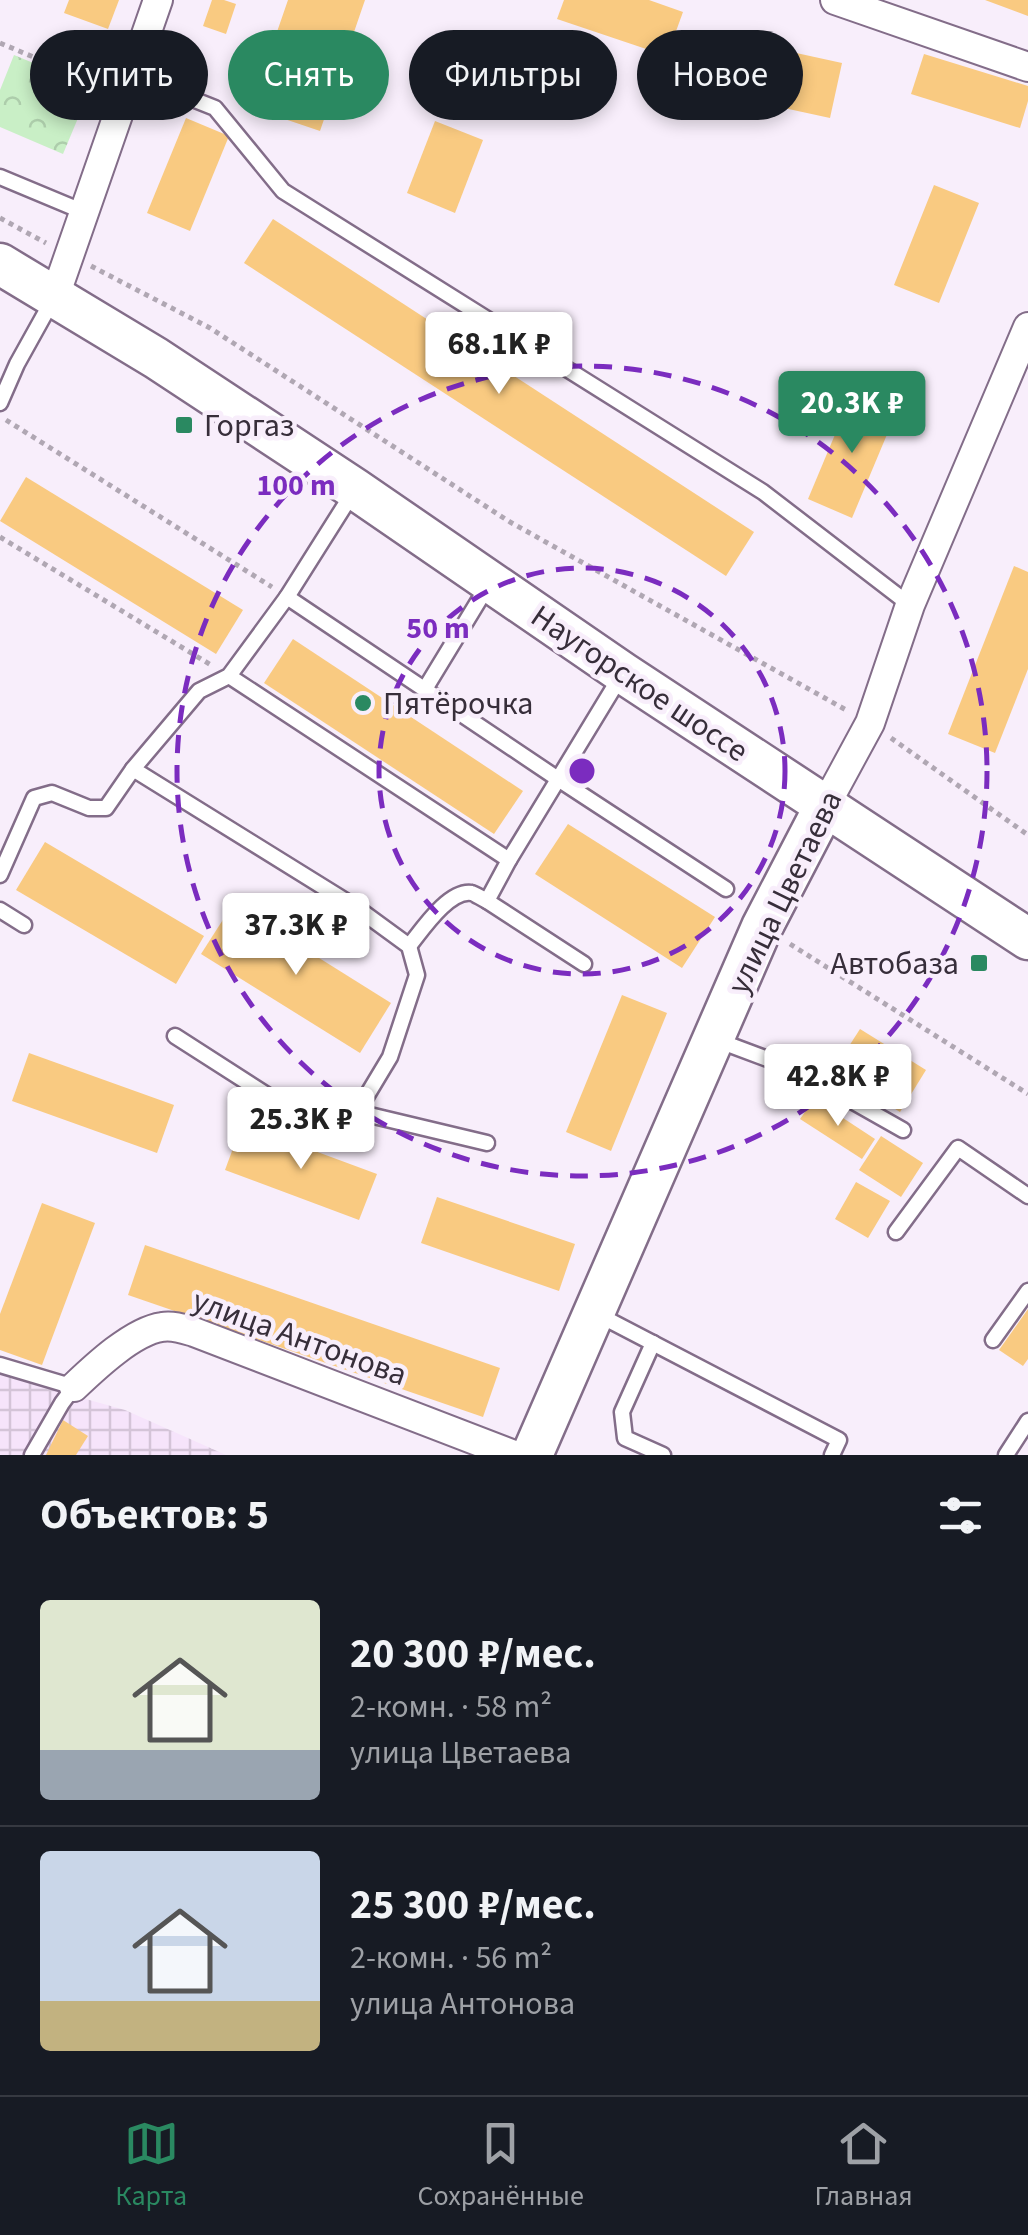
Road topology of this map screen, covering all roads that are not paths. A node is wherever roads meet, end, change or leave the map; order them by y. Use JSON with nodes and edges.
{"nodes":[{"id":1,"x":158,"y":0,"type":"edge"},
{"id":2,"x":835,"y":0,"type":"edge"},
{"id":3,"x":148,"y":30,"type":"edge"},
{"id":4,"x":1028,"y":68,"type":"edge"},
{"id":5,"x":208,"y":105,"type":"edge"},
{"id":6,"x":116,"y":120,"type":"edge"},
{"id":7,"x":0,"y":177,"type":"edge"},
{"id":8,"x":84,"y":212,"type":"junction"},
{"id":9,"x":0,"y":264,"type":"edge"},
{"id":10,"x":55,"y":296,"type":"junction"},
{"id":11,"x":1028,"y":327,"type":"edge"},
{"id":12,"x":0,"y":403,"type":"edge"},
{"id":13,"x":356,"y":489,"type":"junction"},
{"id":14,"x":490,"y":582,"type":"junction"},
{"id":15,"x":287,"y":596,"type":"junction"},
{"id":16,"x":910,"y":605,"type":"junction"},
{"id":17,"x":623,"y":673,"type":"junction"},
{"id":18,"x":230,"y":676,"type":"junction"},
{"id":19,"x":425,"y":690,"type":"junction"},
{"id":20,"x":133,"y":769,"type":"junction"},
{"id":21,"x":558,"y":779,"type":"junction"},
{"id":22,"x":825,"y":806,"type":"junction"},
{"id":23,"x":509,"y":860,"type":"junction"},
{"id":24,"x":0,"y":875,"type":"edge"},
{"id":25,"x":726,"y":889,"type":"dead end"},
{"id":26,"x":488,"y":901,"type":"junction"},
{"id":27,"x":0,"y":910,"type":"edge"},
{"id":28,"x":24,"y":925,"type":"dead end"},
{"id":29,"x":1028,"y":939,"type":"edge"},
{"id":30,"x":409,"y":946,"type":"junction"},
{"id":31,"x":584,"y":964,"type":"dead end"},
{"id":32,"x":176,"y":1036,"type":"dead end"},
{"id":33,"x":714,"y":1038,"type":"junction"},
{"id":34,"x":357,"y":1112,"type":"junction"},
{"id":35,"x":903,"y":1130,"type":"dead end"},
{"id":36,"x":487,"y":1143,"type":"dead end"},
{"id":37,"x":1028,"y":1196,"type":"edge"},
{"id":38,"x":896,"y":1232,"type":"dead end"},
{"id":39,"x":1028,"y":1291,"type":"edge"},
{"id":40,"x":594,"y":1313,"type":"junction"},
{"id":41,"x":993,"y":1340,"type":"dead end"},
{"id":42,"x":653,"y":1344,"type":"junction"},
{"id":43,"x":0,"y":1365,"type":"edge"},
{"id":44,"x":74,"y":1387,"type":"junction"},
{"id":45,"x":1028,"y":1421,"type":"edge"},
{"id":46,"x":32,"y":1455,"type":"edge"},
{"id":47,"x":514,"y":1455,"type":"edge"},
{"id":48,"x":532,"y":1455,"type":"edge"},
{"id":49,"x":664,"y":1455,"type":"edge"},
{"id":50,"x":832,"y":1455,"type":"edge"},
{"id":51,"x":1006,"y":1455,"type":"edge"}],
"edges":[{"from":1,"to":3,"type":"street"},
{"from":2,"to":4,"type":"street"},
{"from":5,"to":16,"type":"lane"},
{"from":6,"to":8,"type":"street"},
{"from":7,"to":8,"type":"lane"},
{"from":8,"to":10,"type":"street"},
{"from":9,"to":10,"type":"main road","name":"Наугорское шоссе"},
{"from":10,"to":12,"type":"lane"},
{"from":10,"to":13,"type":"main road","name":"Наугорское шоссе"},
{"from":11,"to":16,"type":"street","name":"улица Цветаева"},
{"from":13,"to":14,"type":"main road","name":"Наугорское шоссе"},
{"from":13,"to":15,"type":"lane"},
{"from":14,"to":17,"type":"main road","name":"Наугорское шоссе"},
{"from":14,"to":19,"type":"lane"},
{"from":15,"to":18,"type":"lane"},
{"from":15,"to":19,"type":"lane"},
{"from":16,"to":22,"type":"street","name":"улица Цветаева"},
{"from":17,"to":21,"type":"lane"},
{"from":17,"to":22,"type":"main road","name":"Наугорское шоссе"},
{"from":18,"to":20,"type":"lane"},
{"from":18,"to":23,"type":"lane"},
{"from":19,"to":21,"type":"lane"},
{"from":20,"to":24,"type":"lane"},
{"from":20,"to":30,"type":"lane"},
{"from":21,"to":23,"type":"lane"},
{"from":21,"to":25,"type":"lane"},
{"from":22,"to":29,"type":"main road","name":"Наугорское шоссе"},
{"from":22,"to":33,"type":"main road","name":"улица Цветаева"},
{"from":23,"to":26,"type":"lane"},
{"from":26,"to":30,"type":"lane"},
{"from":26,"to":31,"type":"lane"},
{"from":27,"to":28,"type":"lane"},
{"from":30,"to":34,"type":"lane"},
{"from":32,"to":34,"type":"lane"},
{"from":33,"to":35,"type":"lane"},
{"from":33,"to":40,"type":"main road","name":"улица Цветаева"},
{"from":34,"to":36,"type":"lane"},
{"from":37,"to":38,"type":"lane"},
{"from":39,"to":41,"type":"lane"},
{"from":40,"to":42,"type":"lane"},
{"from":40,"to":48,"type":"main road","name":"улица Цветаева"},
{"from":42,"to":49,"type":"lane"},
{"from":42,"to":50,"type":"lane"},
{"from":43,"to":44,"type":"lane"},
{"from":44,"to":46,"type":"lane"},
{"from":44,"to":47,"type":"street","name":"улица Антонова"},
{"from":45,"to":51,"type":"lane"}]}
